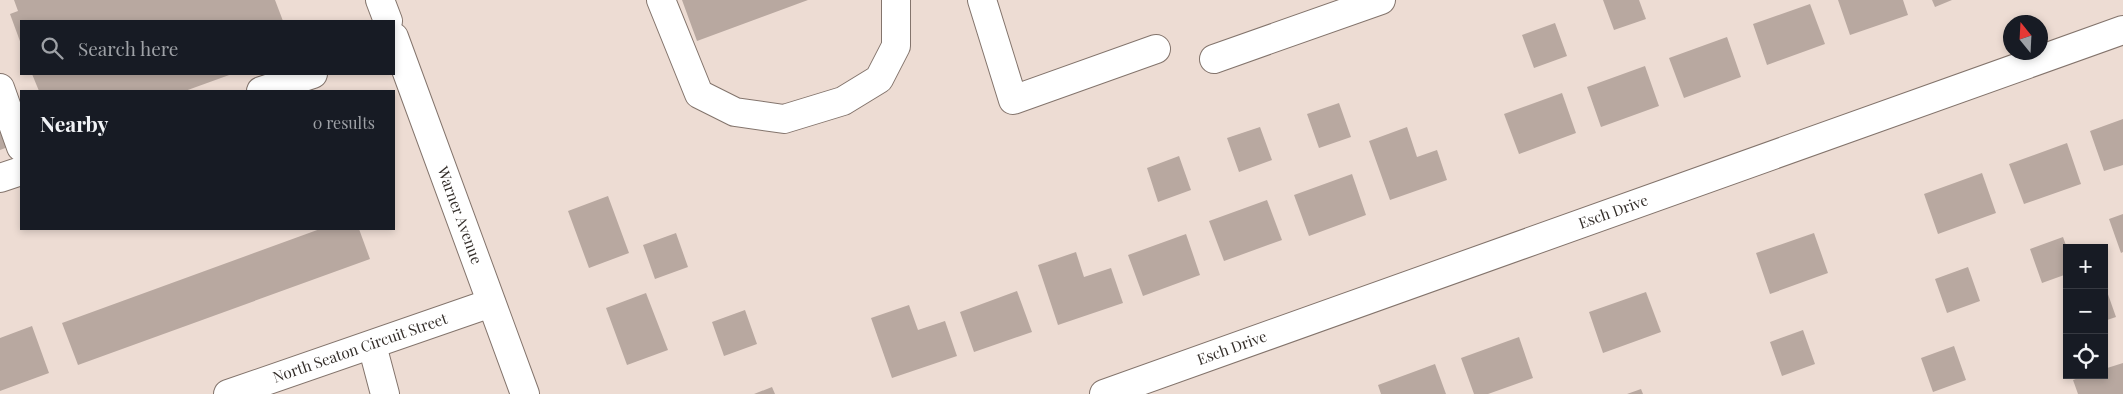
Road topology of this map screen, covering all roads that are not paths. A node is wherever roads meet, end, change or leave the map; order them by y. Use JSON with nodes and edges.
{"nodes":[{"id":1,"x":380,"y":0,"type":"edge"},
{"id":2,"x":661,"y":0,"type":"edge"},
{"id":3,"x":896,"y":0,"type":"edge"},
{"id":4,"x":982,"y":0,"type":"edge"},
{"id":5,"x":1381,"y":0,"type":"edge"},
{"id":6,"x":387,"y":20,"type":"edge"},
{"id":7,"x":2123,"y":30,"type":"edge"},
{"id":8,"x":395,"y":42,"type":"edge"},
{"id":9,"x":1156,"y":49,"type":"dead end"},
{"id":10,"x":1214,"y":59,"type":"dead end"},
{"id":11,"x":310,"y":75,"type":"edge"},
{"id":12,"x":0,"y":88,"type":"edge"},
{"id":13,"x":264,"y":90,"type":"edge"},
{"id":14,"x":20,"y":143,"type":"edge"},
{"id":15,"x":20,"y":171,"type":"edge"},
{"id":16,"x":0,"y":178,"type":"edge"},
{"id":17,"x":492,"y":303,"type":"junction"},
{"id":18,"x":372,"y":345,"type":"junction"},
{"id":19,"x":228,"y":394,"type":"edge"},
{"id":20,"x":385,"y":394,"type":"edge"},
{"id":21,"x":525,"y":394,"type":"edge"},
{"id":22,"x":1104,"y":394,"type":"edge"}],
"edges":[{"from":1,"to":6,"type":"street","name":"Warner Avenue"},
{"from":2,"to":3,"type":"street"},
{"from":4,"to":9,"type":"street"},
{"from":5,"to":10,"type":"street"},
{"from":7,"to":22,"type":"street","name":"Esch Drive"},
{"from":8,"to":17,"type":"street","name":"Warner Avenue"},
{"from":11,"to":13,"type":"street"},
{"from":12,"to":14,"type":"street"},
{"from":15,"to":16,"type":"street"},
{"from":17,"to":18,"type":"street","name":"North Seaton Circuit Street"},
{"from":17,"to":21,"type":"street","name":"Warner Avenue"},
{"from":18,"to":19,"type":"street","name":"North Seaton Circuit Street"},
{"from":18,"to":20,"type":"street"}]}
